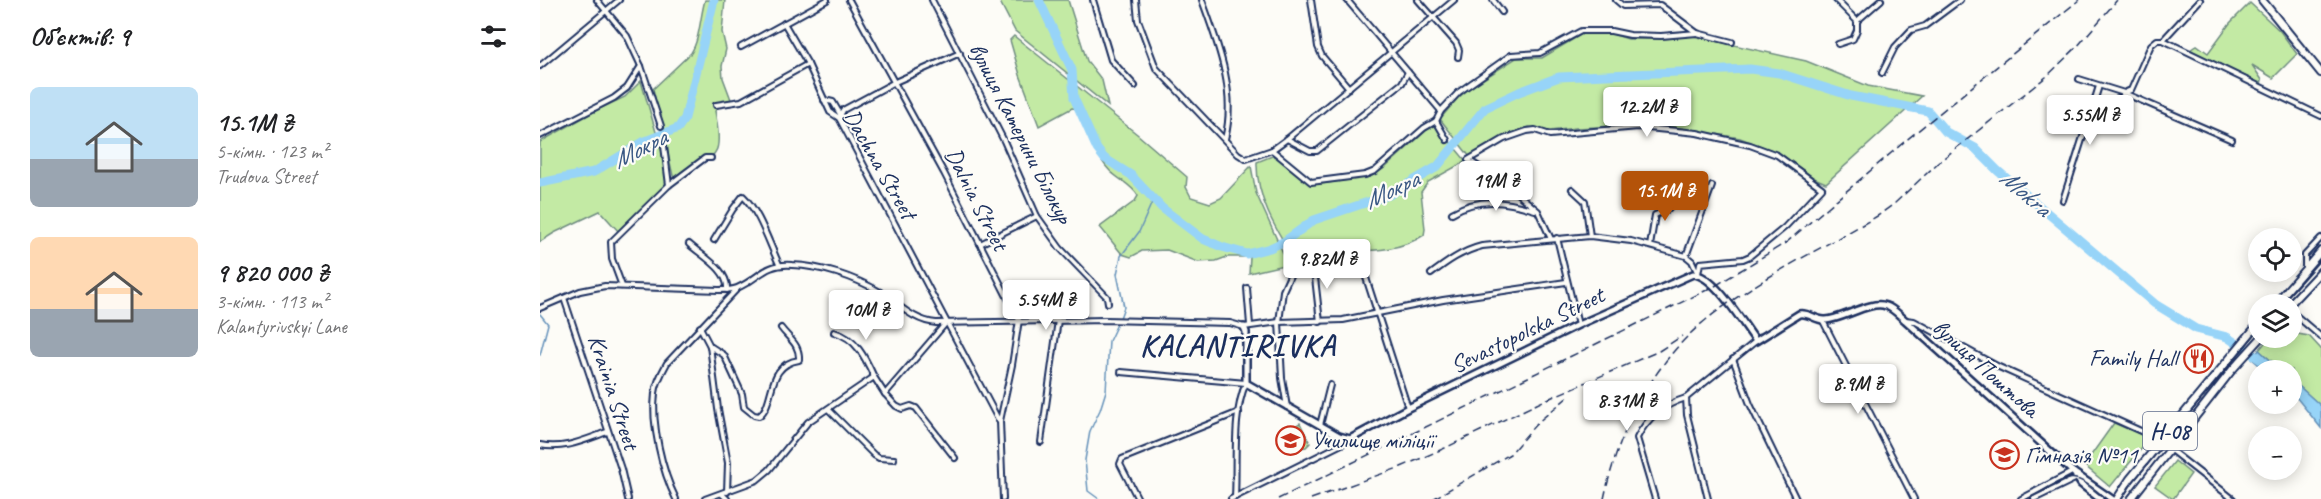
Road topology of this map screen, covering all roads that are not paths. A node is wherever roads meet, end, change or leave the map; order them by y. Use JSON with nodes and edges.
{"nodes":[{"id":1,"x":597,"y":0,"type":"edge"},
{"id":2,"x":619,"y":0,"type":"edge"},
{"id":3,"x":827,"y":0,"type":"edge"},
{"id":4,"x":849,"y":0,"type":"edge"},
{"id":5,"x":932,"y":0,"type":"edge"},
{"id":6,"x":1093,"y":0,"type":"edge"},
{"id":7,"x":1136,"y":0,"type":"edge"},
{"id":8,"x":1202,"y":0,"type":"edge"},
{"id":9,"x":1311,"y":0,"type":"edge"},
{"id":10,"x":1347,"y":0,"type":"edge"},
{"id":11,"x":1418,"y":0,"type":"edge"},
{"id":12,"x":1454,"y":0,"type":"edge"},
{"id":13,"x":1493,"y":0,"type":"edge"},
{"id":14,"x":1616,"y":0,"type":"edge"},
{"id":15,"x":1836,"y":0,"type":"edge"},
{"id":16,"x":1881,"y":0,"type":"edge"},
{"id":17,"x":1960,"y":0,"type":"edge"},
{"id":18,"x":2200,"y":0,"type":"edge"},
{"id":19,"x":2262,"y":0,"type":"edge"},
{"id":20,"x":606,"y":11,"type":"junction"},
{"id":21,"x":1502,"y":12,"type":"dead end"},
{"id":22,"x":1434,"y":16,"type":"junction"},
{"id":23,"x":1857,"y":21,"type":"junction"},
{"id":24,"x":784,"y":23,"type":"junction"},
{"id":25,"x":1697,"y":33,"type":"junction"},
{"id":26,"x":2163,"y":39,"type":"junction"},
{"id":27,"x":1732,"y":42,"type":"dead end"},
{"id":28,"x":1838,"y":44,"type":"dead end"},
{"id":29,"x":741,"y":47,"type":"dead end"},
{"id":30,"x":960,"y":53,"type":"junction"},
{"id":31,"x":1392,"y":53,"type":"junction"},
{"id":32,"x":1458,"y":57,"type":"dead end"},
{"id":33,"x":808,"y":64,"type":"junction"},
{"id":34,"x":540,"y":66,"type":"edge"},
{"id":35,"x":642,"y":66,"type":"junction"},
{"id":36,"x":1408,"y":72,"type":"junction"},
{"id":37,"x":1882,"y":73,"type":"dead end"},
{"id":38,"x":2321,"y":73,"type":"edge"},
{"id":39,"x":2079,"y":79,"type":"dead end"},
{"id":40,"x":895,"y":82,"type":"junction"},
{"id":41,"x":1135,"y":86,"type":"dead end"},
{"id":42,"x":2099,"y":86,"type":"junction"},
{"id":43,"x":1349,"y":88,"type":"junction"},
{"id":44,"x":2124,"y":93,"type":"junction"},
{"id":45,"x":824,"y":100,"type":"junction"},
{"id":46,"x":716,"y":105,"type":"dead end"},
{"id":47,"x":1441,"y":111,"type":"junction"},
{"id":48,"x":840,"y":116,"type":"junction"},
{"id":49,"x":2321,"y":116,"type":"edge"},
{"id":50,"x":1436,"y":121,"type":"junction"},
{"id":51,"x":661,"y":126,"type":"dead end"},
{"id":52,"x":2109,"y":126,"type":"dead end"},
{"id":53,"x":540,"y":136,"type":"edge"},
{"id":54,"x":1224,"y":140,"type":"junction"},
{"id":55,"x":1287,"y":140,"type":"junction"},
{"id":56,"x":1447,"y":140,"type":"dead end"},
{"id":57,"x":2232,"y":140,"type":"dead end"},
{"id":58,"x":664,"y":146,"type":"dead end"},
{"id":59,"x":1272,"y":150,"type":"junction"},
{"id":60,"x":711,"y":158,"type":"dead end"},
{"id":61,"x":669,"y":185,"type":"junction"},
{"id":62,"x":1712,"y":186,"type":"dead end"},
{"id":63,"x":1572,"y":189,"type":"dead end"},
{"id":64,"x":2063,"y":200,"type":"dead end"},
{"id":65,"x":1676,"y":201,"type":"dead end"},
{"id":66,"x":1538,"y":211,"type":"junction"},
{"id":67,"x":1452,"y":213,"type":"dead end"},
{"id":68,"x":1037,"y":216,"type":"junction"},
{"id":69,"x":1590,"y":236,"type":"junction"},
{"id":70,"x":1557,"y":238,"type":"junction"},
{"id":71,"x":2321,"y":238,"type":"edge"},
{"id":72,"x":1551,"y":239,"type":"junction"},
{"id":73,"x":714,"y":240,"type":"dead end"},
{"id":74,"x":689,"y":244,"type":"dead end"},
{"id":75,"x":980,"y":244,"type":"junction"},
{"id":76,"x":1650,"y":246,"type":"junction"},
{"id":77,"x":2321,"y":251,"type":"edge"},
{"id":78,"x":1287,"y":252,"type":"dead end"},
{"id":79,"x":1359,"y":256,"type":"dead end"},
{"id":80,"x":1686,"y":256,"type":"junction"},
{"id":81,"x":1313,"y":260,"type":"dead end"},
{"id":82,"x":779,"y":264,"type":"junction"},
{"id":83,"x":2305,"y":269,"type":"junction"},
{"id":84,"x":2321,"y":271,"type":"edge"},
{"id":85,"x":1431,"y":274,"type":"dead end"},
{"id":86,"x":1698,"y":274,"type":"junction"},
{"id":87,"x":1566,"y":282,"type":"junction"},
{"id":88,"x":623,"y":286,"type":"junction"},
{"id":89,"x":737,"y":288,"type":"junction"},
{"id":90,"x":1247,"y":288,"type":"dead end"},
{"id":91,"x":726,"y":290,"type":"junction"},
{"id":92,"x":2284,"y":294,"type":"edge"},
{"id":93,"x":2299,"y":294,"type":"edge"},
{"id":94,"x":564,"y":298,"type":"junction"},
{"id":95,"x":1108,"y":303,"type":"dead end"},
{"id":96,"x":540,"y":308,"type":"edge"},
{"id":97,"x":1376,"y":315,"type":"junction"},
{"id":98,"x":1019,"y":320,"type":"junction"},
{"id":99,"x":1058,"y":320,"type":"junction"},
{"id":100,"x":1905,"y":320,"type":"junction"},
{"id":101,"x":1822,"y":321,"type":"junction"},
{"id":102,"x":2302,"y":321,"type":"edge"},
{"id":103,"x":1279,"y":322,"type":"junction"},
{"id":104,"x":1320,"y":322,"type":"junction"},
{"id":105,"x":946,"y":323,"type":"junction"},
{"id":106,"x":1578,"y":325,"type":"junction"},
{"id":107,"x":1247,"y":326,"type":"junction"},
{"id":108,"x":700,"y":327,"type":"junction"},
{"id":109,"x":781,"y":328,"type":"dead end"},
{"id":110,"x":834,"y":332,"type":"dead end"},
{"id":111,"x":2248,"y":335,"type":"edge"},
{"id":112,"x":2321,"y":337,"type":"edge"},
{"id":113,"x":1756,"y":341,"type":"junction"},
{"id":114,"x":710,"y":346,"type":"junction"},
{"id":115,"x":2252,"y":348,"type":"edge"},
{"id":116,"x":1733,"y":359,"type":"junction"},
{"id":117,"x":1121,"y":372,"type":"dead end"},
{"id":118,"x":874,"y":377,"type":"junction"},
{"id":119,"x":1246,"y":383,"type":"junction"},
{"id":120,"x":1330,"y":385,"type":"dead end"},
{"id":121,"x":885,"y":394,"type":"junction"},
{"id":122,"x":1686,"y":398,"type":"junction"},
{"id":123,"x":1287,"y":407,"type":"junction"},
{"id":124,"x":1408,"y":408,"type":"junction"},
{"id":125,"x":828,"y":409,"type":"junction"},
{"id":126,"x":1239,"y":412,"type":"junction"},
{"id":127,"x":999,"y":421,"type":"junction"},
{"id":128,"x":1320,"y":424,"type":"junction"},
{"id":129,"x":607,"y":432,"type":"junction"},
{"id":130,"x":1350,"y":439,"type":"junction"},
{"id":131,"x":2161,"y":441,"type":"junction"},
{"id":132,"x":1041,"y":442,"type":"dead end"},
{"id":133,"x":540,"y":445,"type":"edge"},
{"id":134,"x":2170,"y":449,"type":"junction"},
{"id":135,"x":955,"y":458,"type":"dead end"},
{"id":136,"x":894,"y":459,"type":"dead end"},
{"id":137,"x":2073,"y":472,"type":"junction"},
{"id":138,"x":2080,"y":480,"type":"junction"},
{"id":139,"x":724,"y":493,"type":"junction"},
{"id":140,"x":1233,"y":498,"type":"edge"},
{"id":141,"x":628,"y":499,"type":"edge"},
{"id":142,"x":676,"y":499,"type":"edge"},
{"id":143,"x":705,"y":499,"type":"edge"},
{"id":144,"x":727,"y":499,"type":"edge"},
{"id":145,"x":1003,"y":499,"type":"edge"},
{"id":146,"x":1138,"y":499,"type":"edge"},
{"id":147,"x":1655,"y":499,"type":"edge"},
{"id":148,"x":1708,"y":499,"type":"edge"},
{"id":149,"x":1796,"y":499,"type":"edge"},
{"id":150,"x":1914,"y":499,"type":"edge"},
{"id":151,"x":2021,"y":499,"type":"edge"},
{"id":152,"x":2034,"y":499,"type":"edge"},
{"id":153,"x":2100,"y":499,"type":"edge"},
{"id":154,"x":2112,"y":499,"type":"edge"},
{"id":155,"x":2117,"y":499,"type":"edge"},
{"id":156,"x":2131,"y":499,"type":"edge"},
{"id":157,"x":2233,"y":499,"type":"edge"}],
"edges":[{"from":1,"to":20,"type":"street"},
{"from":2,"to":20,"type":"street"},
{"from":3,"to":24,"type":"street"},
{"from":4,"to":40,"type":"street","name":"Dalnia Street"},
{"from":5,"to":30,"type":"street","name":"вулиця Катерини Білокур"},
{"from":6,"to":41,"type":"street"},
{"from":7,"to":54,"type":"street"},
{"from":8,"to":54,"type":"street"},
{"from":9,"to":43,"type":"street"},
{"from":10,"to":31,"type":"street"},
{"from":11,"to":22,"type":"street"},
{"from":12,"to":22,"type":"street"},
{"from":13,"to":21,"type":"street"},
{"from":14,"to":25,"type":"street"},
{"from":15,"to":23,"type":"street"},
{"from":16,"to":23,"type":"street"},
{"from":17,"to":37,"type":"street"},
{"from":18,"to":26,"type":"street"},
{"from":19,"to":38,"type":"main road"},
{"from":20,"to":34,"type":"street"},
{"from":20,"to":35,"type":"street"},
{"from":22,"to":31,"type":"street"},
{"from":22,"to":32,"type":"street"},
{"from":23,"to":28,"type":"street"},
{"from":24,"to":29,"type":"street"},
{"from":24,"to":33,"type":"street","name":"Dachna Street"},
{"from":25,"to":27,"type":"street"},
{"from":25,"to":47,"type":"street"},
{"from":26,"to":44,"type":"street"},
{"from":26,"to":49,"type":"street"},
{"from":30,"to":40,"type":"street"},
{"from":30,"to":68,"type":"street","name":"вулиця Катерини Білокур"},
{"from":31,"to":36,"type":"street"},
{"from":31,"to":43,"type":"street"},
{"from":33,"to":45,"type":"street","name":"Dachna Street"},
{"from":33,"to":46,"type":"street"},
{"from":35,"to":51,"type":"street"},
{"from":35,"to":53,"type":"street"},
{"from":36,"to":47,"type":"street"},
{"from":36,"to":55,"type":"street"},
{"from":39,"to":42,"type":"street"},
{"from":40,"to":48,"type":"street"},
{"from":40,"to":75,"type":"street","name":"Dalnia Street"},
{"from":42,"to":44,"type":"street"},
{"from":42,"to":64,"type":"street"},
{"from":43,"to":55,"type":"street"},
{"from":44,"to":52,"type":"street"},
{"from":44,"to":57,"type":"street"},
{"from":45,"to":48,"type":"street","name":"Dachna Street"},
{"from":45,"to":48,"type":"street"},
{"from":47,"to":50,"type":"street"},
{"from":48,"to":105,"type":"street","name":"Dachna Street"},
{"from":50,"to":56,"type":"street"},
{"from":50,"to":59,"type":"street"},
{"from":54,"to":59,"type":"street"},
{"from":55,"to":59,"type":"street"},
{"from":58,"to":61,"type":"street"},
{"from":60,"to":61,"type":"street"},
{"from":61,"to":88,"type":"street"},
{"from":62,"to":80,"type":"street"},
{"from":63,"to":69,"type":"street"},
{"from":65,"to":76,"type":"street"},
{"from":66,"to":67,"type":"street"},
{"from":66,"to":72,"type":"street"},
{"from":66,"to":86,"type":"street","name":"Sevastopolska Street"},
{"from":68,"to":75,"type":"street"},
{"from":68,"to":95,"type":"street","name":"вулиця Катерини Білокур"},
{"from":69,"to":70,"type":"street"},
{"from":69,"to":76,"type":"street"},
{"from":70,"to":72,"type":"street"},
{"from":70,"to":87,"type":"street"},
{"from":71,"to":83,"type":"street"},
{"from":72,"to":85,"type":"street"},
{"from":73,"to":82,"type":"street"},
{"from":74,"to":91,"type":"street"},
{"from":75,"to":98,"type":"street","name":"Dalnia Street"},
{"from":76,"to":80,"type":"street"},
{"from":77,"to":83,"type":"main road"},
{"from":78,"to":103,"type":"street"},
{"from":79,"to":97,"type":"street"},
{"from":80,"to":86,"type":"street"},
{"from":81,"to":104,"type":"street"},
{"from":82,"to":89,"type":"street"},
{"from":82,"to":105,"type":"street"},
{"from":83,"to":92,"type":"main road"},
{"from":84,"to":93,"type":"main road"},
{"from":86,"to":106,"type":"street","name":"Sevastopolska Street"},
{"from":86,"to":113,"type":"street"},
{"from":87,"to":97,"type":"street"},
{"from":87,"to":106,"type":"street"},
{"from":88,"to":91,"type":"street"},
{"from":88,"to":94,"type":"street"},
{"from":89,"to":91,"type":"street"},
{"from":89,"to":108,"type":"street"},
{"from":90,"to":107,"type":"street"},
{"from":94,"to":96,"type":"street"},
{"from":94,"to":129,"type":"street","name":"Krainia Street"},
{"from":97,"to":104,"type":"street"},
{"from":97,"to":124,"type":"street"},
{"from":98,"to":99,"type":"street"},
{"from":98,"to":105,"type":"street"},
{"from":98,"to":127,"type":"street"},
{"from":99,"to":107,"type":"street"},
{"from":99,"to":132,"type":"street"},
{"from":100,"to":101,"type":"street","name":"вулиця Поштова"},
{"from":100,"to":131,"type":"street"},
{"from":100,"to":137,"type":"street","name":"вулиця Поштова"},
{"from":101,"to":113,"type":"street"},
{"from":101,"to":150,"type":"street"},
{"from":102,"to":112,"type":"street"},
{"from":103,"to":104,"type":"street"},
{"from":103,"to":107,"type":"street"},
{"from":103,"to":123,"type":"street"},
{"from":105,"to":121,"type":"street"},
{"from":105,"to":127,"type":"street","name":"Dachna Street"},
{"from":106,"to":124,"type":"street","name":"Sevastopolska Street"},
{"from":107,"to":119,"type":"street"},
{"from":108,"to":114,"type":"street"},
{"from":108,"to":142,"type":"street"},
{"from":109,"to":114,"type":"street"},
{"from":110,"to":118,"type":"street"},
{"from":111,"to":131,"type":"main road","number":"Н-08"},
{"from":113,"to":116,"type":"street"},
{"from":114,"to":139,"type":"street"},
{"from":115,"to":134,"type":"main road","number":"Н-08"},
{"from":116,"to":122,"type":"street"},
{"from":116,"to":149,"type":"street"},
{"from":117,"to":119,"type":"street"},
{"from":118,"to":121,"type":"street"},
{"from":118,"to":125,"type":"street"},
{"from":119,"to":123,"type":"street"},
{"from":119,"to":126,"type":"street"},
{"from":120,"to":128,"type":"street"},
{"from":121,"to":135,"type":"street"},
{"from":122,"to":147,"type":"street"},
{"from":122,"to":148,"type":"street"},
{"from":123,"to":128,"type":"street"},
{"from":124,"to":130,"type":"street","name":"Sevastopolska Street"},
{"from":125,"to":136,"type":"street"},
{"from":125,"to":139,"type":"street"},
{"from":126,"to":140,"type":"street"},
{"from":126,"to":146,"type":"street"},
{"from":127,"to":145,"type":"street"},
{"from":128,"to":130,"type":"street"},
{"from":129,"to":133,"type":"street"},
{"from":129,"to":141,"type":"street","name":"Krainia Street"},
{"from":130,"to":140,"type":"street","name":"Sevastopolska Street"},
{"from":131,"to":134,"type":"street"},
{"from":131,"to":155,"type":"main road","number":"Н-08"},
{"from":134,"to":156,"type":"main road","number":"Н-08"},
{"from":134,"to":157,"type":"street"},
{"from":137,"to":138,"type":"street","name":"вулиця Поштова"},
{"from":137,"to":151,"type":"street"},
{"from":138,"to":152,"type":"street"},
{"from":138,"to":153,"type":"street"},
{"from":138,"to":154,"type":"street"},
{"from":139,"to":143,"type":"street"},
{"from":139,"to":144,"type":"street"}]}
